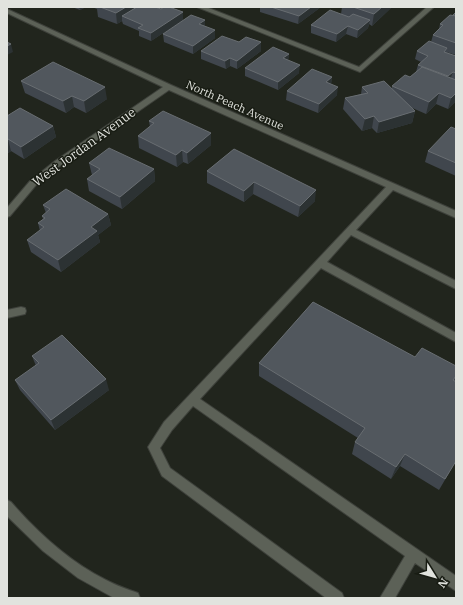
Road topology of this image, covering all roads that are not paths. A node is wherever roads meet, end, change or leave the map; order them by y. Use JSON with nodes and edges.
{"nodes":[{"id":1,"x":200,"y":7,"type":"edge"},
{"id":2,"x":431,"y":7,"type":"edge"},
{"id":3,"x":7,"y":11,"type":"edge"},
{"id":4,"x":168,"y":87,"type":"junction"},
{"id":5,"x":391,"y":187,"type":"junction"},
{"id":6,"x":7,"y":196,"type":"edge"},
{"id":7,"x":18,"y":199,"type":"junction"},
{"id":8,"x":7,"y":214,"type":"edge"},
{"id":9,"x":456,"y":215,"type":"edge"},
{"id":10,"x":351,"y":231,"type":"junction"},
{"id":11,"x":320,"y":263,"type":"junction"},
{"id":12,"x":456,"y":285,"type":"edge"},
{"id":13,"x":21,"y":311,"type":"dead end"},
{"id":14,"x":7,"y":314,"type":"edge"},
{"id":15,"x":456,"y":338,"type":"edge"},
{"id":16,"x":193,"y":400,"type":"junction"},
{"id":17,"x":7,"y":506,"type":"edge"},
{"id":18,"x":413,"y":554,"type":"junction"},
{"id":19,"x":456,"y":584,"type":"edge"},
{"id":20,"x":133,"y":598,"type":"edge"},
{"id":21,"x":337,"y":598,"type":"edge"},
{"id":22,"x":387,"y":598,"type":"edge"}],
"edges":[{"from":1,"to":2,"type":"street"},
{"from":3,"to":4,"type":"street","name":"North Peach Avenue"},
{"from":4,"to":5,"type":"street","name":"North Peach Avenue"},
{"from":4,"to":7,"type":"street","name":"West Jordan Avenue"},
{"from":5,"to":9,"type":"street","name":"North Peach Avenue"},
{"from":5,"to":10,"type":"street"},
{"from":6,"to":7,"type":"street"},
{"from":7,"to":8,"type":"street","name":"West Jordan Avenue"},
{"from":10,"to":11,"type":"street"},
{"from":10,"to":12,"type":"street"},
{"from":11,"to":15,"type":"street"},
{"from":11,"to":16,"type":"street"},
{"from":13,"to":14,"type":"street"},
{"from":16,"to":18,"type":"street"},
{"from":16,"to":21,"type":"street"},
{"from":17,"to":20,"type":"street"},
{"from":18,"to":19,"type":"street"},
{"from":18,"to":22,"type":"street"}]}
